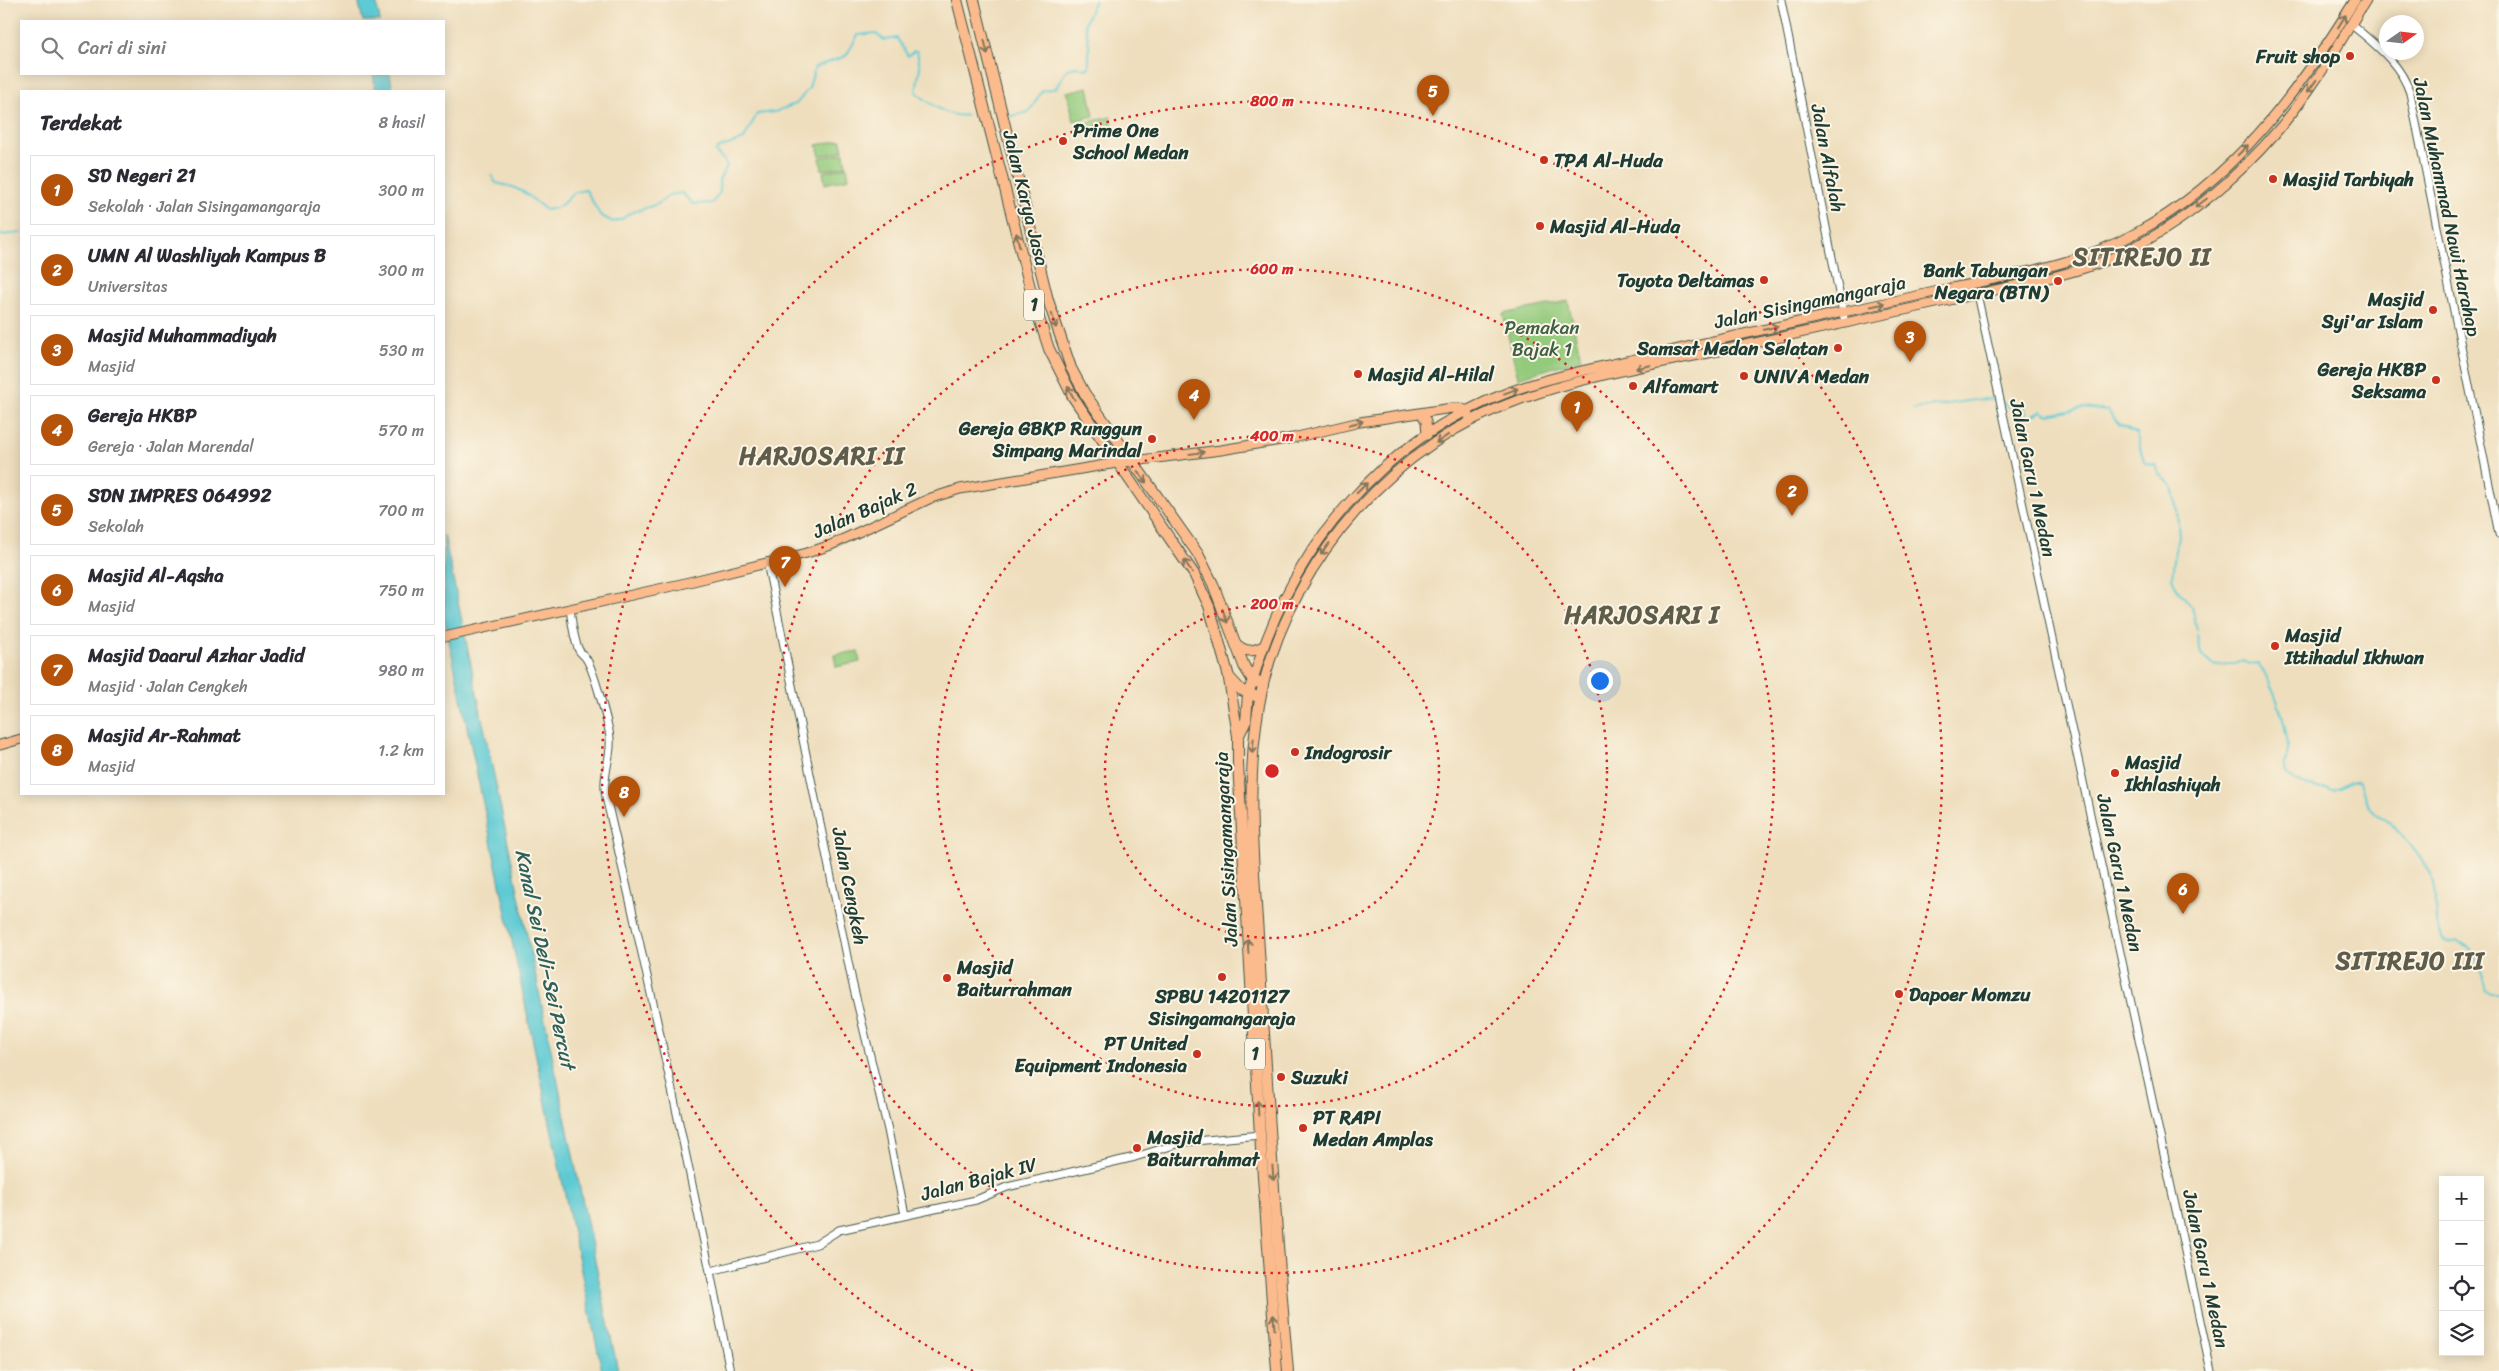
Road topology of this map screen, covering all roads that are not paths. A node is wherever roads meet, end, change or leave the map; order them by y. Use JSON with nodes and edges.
{"nodes":[{"id":1,"x":957,"y":0,"type":"edge"},
{"id":2,"x":974,"y":0,"type":"edge"},
{"id":3,"x":1781,"y":0,"type":"edge"},
{"id":4,"x":2355,"y":0,"type":"edge"},
{"id":5,"x":2366,"y":0,"type":"edge"},
{"id":6,"x":2351,"y":24,"type":"junction"},
{"id":7,"x":1018,"y":184,"type":"junction"},
{"id":8,"x":1006,"y":187,"type":"junction"},
{"id":9,"x":2136,"y":233,"type":"junction"},
{"id":10,"x":2142,"y":243,"type":"junction"},
{"id":11,"x":1977,"y":294,"type":"junction"},
{"id":12,"x":1842,"y":312,"type":"junction"},
{"id":13,"x":1845,"y":323,"type":"junction"},
{"id":14,"x":1477,"y":406,"type":"junction"},
{"id":15,"x":1466,"y":411,"type":"junction"},
{"id":16,"x":1421,"y":413,"type":"junction"},
{"id":17,"x":1480,"y":416,"type":"junction"},
{"id":18,"x":1470,"y":421,"type":"junction"},
{"id":19,"x":1428,"y":435,"type":"junction"},
{"id":20,"x":1131,"y":461,"type":"junction"},
{"id":21,"x":1117,"y":463,"type":"junction"},
{"id":22,"x":2499,"y":534,"type":"edge"},
{"id":23,"x":767,"y":562,"type":"junction"},
{"id":24,"x":570,"y":609,"type":"junction"},
{"id":25,"x":445,"y":637,"type":"edge"},
{"id":26,"x":1236,"y":644,"type":"junction"},
{"id":27,"x":1262,"y":647,"type":"junction"},
{"id":28,"x":1229,"y":677,"type":"junction"},
{"id":29,"x":1253,"y":680,"type":"junction"},
{"id":30,"x":1263,"y":685,"type":"junction"},
{"id":31,"x":1248,"y":694,"type":"junction"},
{"id":32,"x":1260,"y":698,"type":"junction"},
{"id":33,"x":1238,"y":737,"type":"junction"},
{"id":34,"x":20,"y":739,"type":"edge"},
{"id":35,"x":0,"y":745,"type":"edge"},
{"id":36,"x":1260,"y":1135,"type":"junction"},
{"id":37,"x":905,"y":1215,"type":"junction"},
{"id":38,"x":711,"y":1271,"type":"junction"},
{"id":39,"x":730,"y":1371,"type":"edge"},
{"id":40,"x":1277,"y":1371,"type":"edge"},
{"id":41,"x":1288,"y":1371,"type":"edge"},
{"id":42,"x":2211,"y":1371,"type":"edge"}],
"edges":[{"from":1,"to":8,"type":"highway","name":"Jalan Karya Jasa","number":"1"},
{"from":2,"to":7,"type":"highway","name":"Jalan Karya Jasa","number":"1","one_way":true},
{"from":3,"to":12,"type":"street","name":"Jalan Alfalah"},
{"from":9,"to":4,"type":"main road","name":"Jalan Sisingamangaraja","one_way":true},
{"from":5,"to":6,"type":"main road","name":"Jalan Sisingamangaraja"},
{"from":6,"to":10,"type":"main road","name":"Jalan Sisingamangaraja","one_way":true},
{"from":6,"to":22,"type":"street","name":"Jalan Muhammad Nawi Harahap"},
{"from":7,"to":8,"type":"highway"},
{"from":7,"to":20,"type":"highway","name":"Jalan Karya Jasa","number":"1","one_way":true},
{"from":21,"to":8,"type":"highway","name":"Jalan Karya Jasa","number":"1","one_way":true},
{"from":9,"to":10,"type":"main road"},
{"from":12,"to":9,"type":"main road","name":"Jalan Sisingamangaraja","one_way":true},
{"from":10,"to":11,"type":"main road","name":"Jalan Sisingamangaraja"},
{"from":11,"to":13,"type":"main road","name":"Jalan Sisingamangaraja"},
{"from":11,"to":42,"type":"street","name":"Jalan Garu 1 Medan"},
{"from":12,"to":13,"type":"street","name":"Jalan Alfalah"},
{"from":14,"to":12,"type":"main road","name":"Jalan Sisingamangaraja","one_way":true},
{"from":13,"to":17,"type":"main road","name":"Jalan Sisingamangaraja","one_way":true},
{"from":14,"to":15,"type":"main road","name":"Jalan Sisingamangaraja"},
{"from":14,"to":17,"type":"main road"},
{"from":15,"to":16,"type":"main road","name":"Jalan Bajak 2"},
{"from":15,"to":18,"type":"main road"},
{"from":15,"to":19,"type":"main road","name":"Jalan Sisingamangaraja"},
{"from":16,"to":19,"type":"main road"},
{"from":20,"to":16,"type":"main road","name":"Jalan Bajak 2","one_way":true},
{"from":17,"to":18,"type":"main road","name":"Jalan Sisingamangaraja"},
{"from":18,"to":30,"type":"main road","name":"Jalan Sisingamangaraja","one_way":true},
{"from":27,"to":19,"type":"main road","name":"Jalan Sisingamangaraja","one_way":true},
{"from":20,"to":21,"type":"main road","name":"Jalan Bajak 2"},
{"from":20,"to":26,"type":"highway","name":"Jalan Karya Jasa","number":"1","one_way":true},
{"from":21,"to":23,"type":"main road","name":"Jalan Bajak 2"},
{"from":28,"to":21,"type":"highway","name":"Jalan Karya Jasa","number":"1","one_way":true},
{"from":23,"to":24,"type":"main road","name":"Jalan Bajak 2"},
{"from":23,"to":37,"type":"street","name":"Jalan Cengkeh"},
{"from":24,"to":25,"type":"main road","name":"Jalan Bajak 2"},
{"from":24,"to":38,"type":"street"},
{"from":26,"to":27,"type":"highway"},
{"from":26,"to":29,"type":"highway","name":"Jalan Karya Jasa","number":"1"},
{"from":27,"to":29,"type":"main road","name":"Jalan Sisingamangaraja"},
{"from":28,"to":31,"type":"highway"},
{"from":28,"to":33,"type":"highway","name":"Jalan Karya Jasa"},
{"from":29,"to":30,"type":"highway"},
{"from":29,"to":31,"type":"highway","name":"Jalan Sisingamangaraja","number":"1"},
{"from":30,"to":32,"type":"highway","name":"Jalan Sisingamangaraja","number":"1"},
{"from":31,"to":32,"type":"highway"},
{"from":31,"to":33,"type":"highway","name":"Jalan Sisingamangaraja","number":"1"},
{"from":32,"to":41,"type":"highway","name":"Jalan Sisingamangaraja","number":"1","one_way":true},
{"from":36,"to":33,"type":"highway","name":"Jalan Sisingamangaraja","number":"1","one_way":true},
{"from":34,"to":35,"type":"main road"},
{"from":36,"to":37,"type":"street","name":"Jalan Bajak IV"},
{"from":40,"to":36,"type":"highway","name":"Jalan Sisingamangaraja","number":"1","one_way":true},
{"from":37,"to":38,"type":"street","name":"Jalan Bajak IV"},
{"from":38,"to":39,"type":"street"}]}
